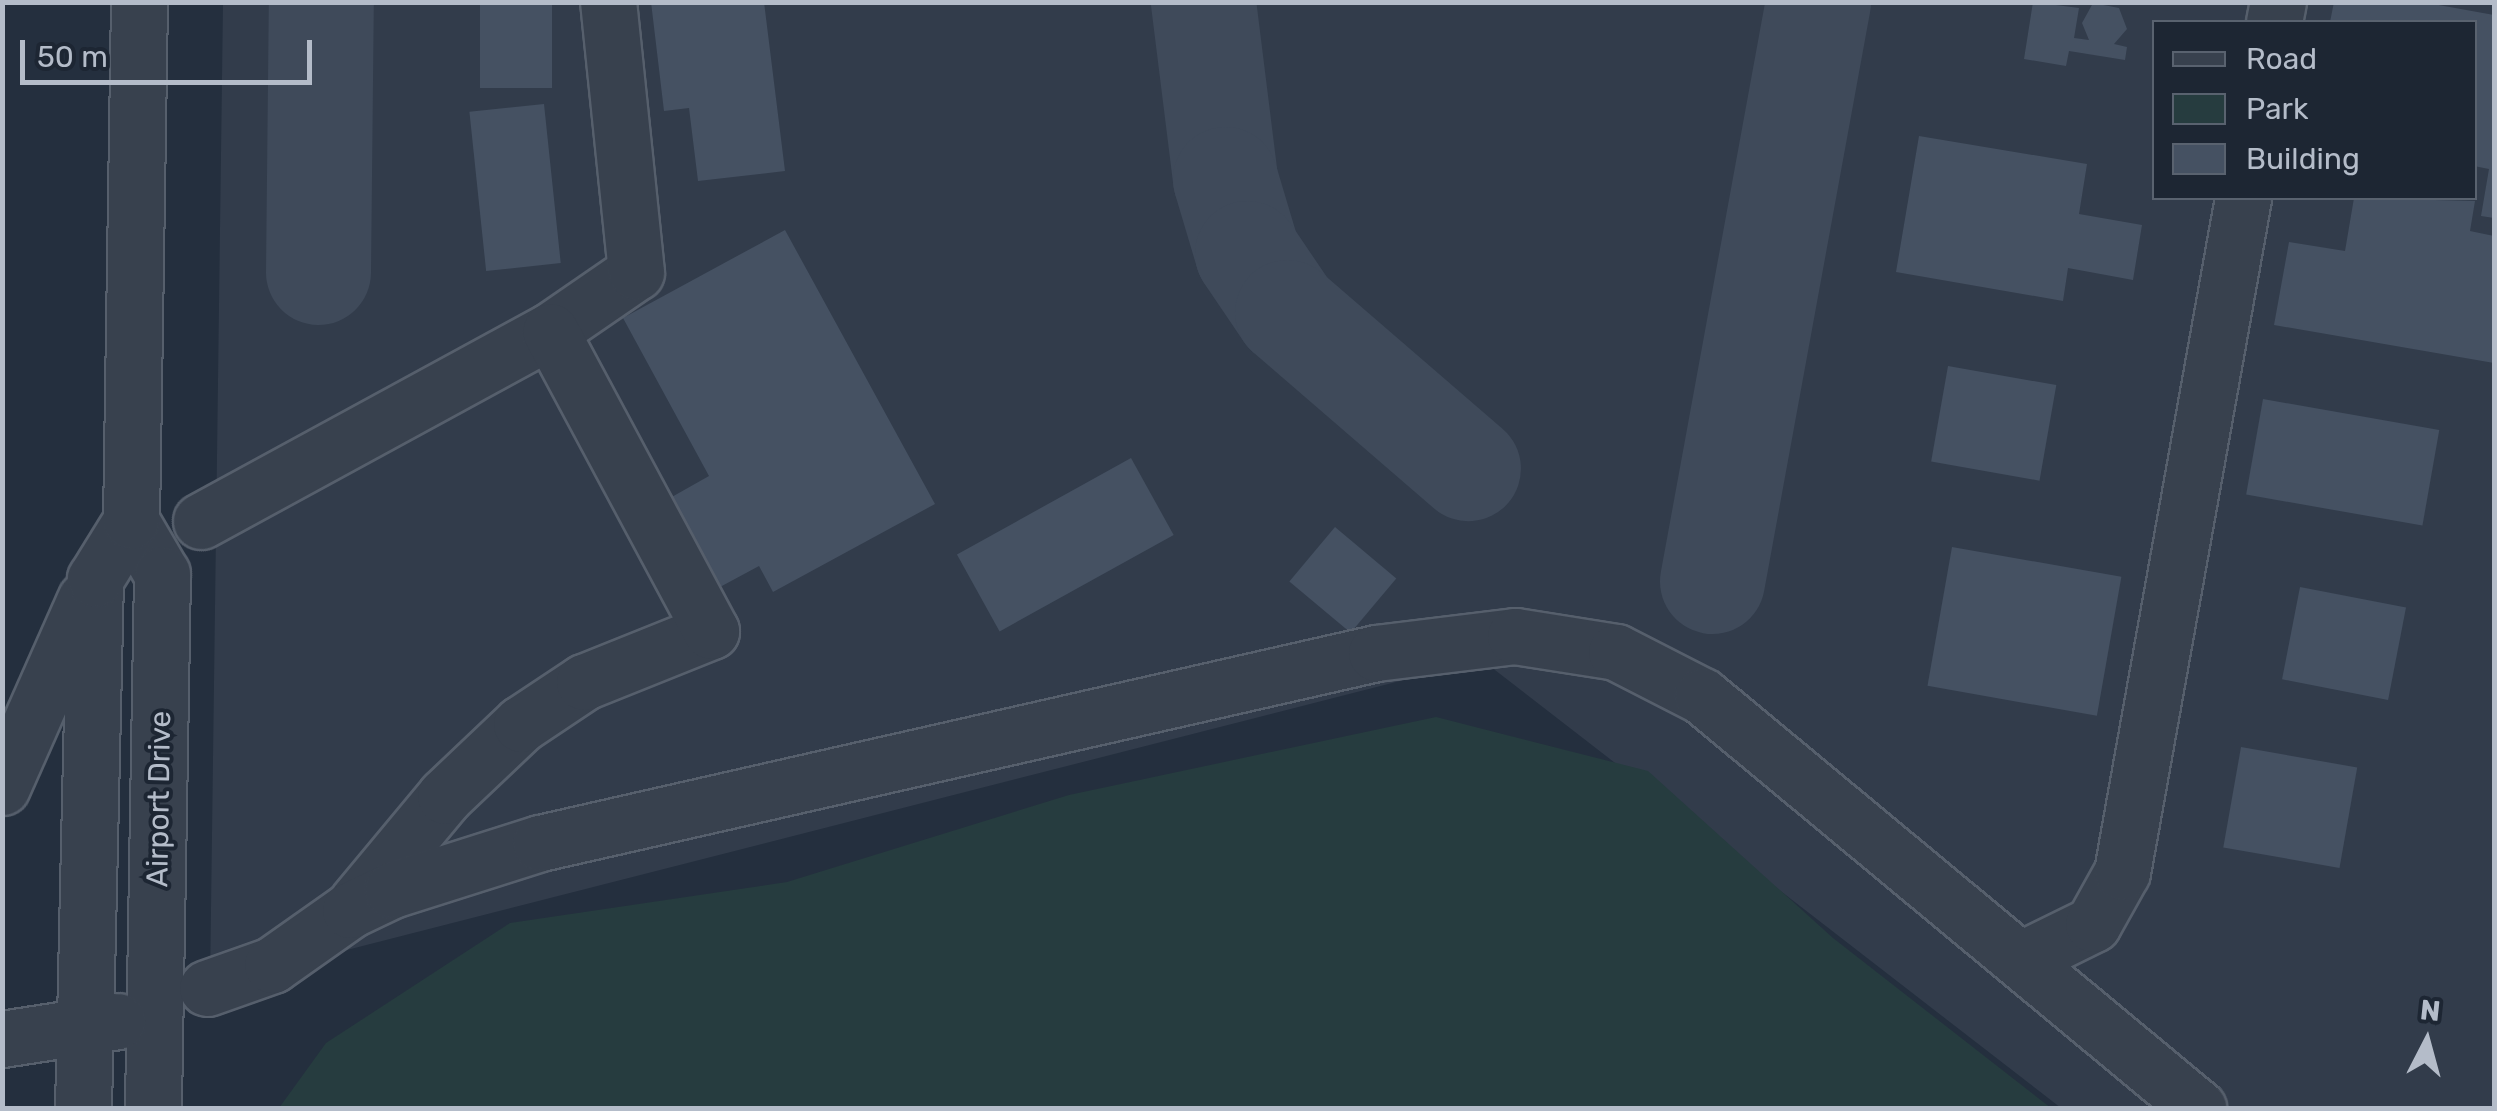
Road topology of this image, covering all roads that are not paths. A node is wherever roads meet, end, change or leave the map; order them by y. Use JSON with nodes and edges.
{"nodes":[{"id":1,"x":139,"y":2,"type":"edge"},
{"id":2,"x":608,"y":2,"type":"edge"},
{"id":3,"x":2243,"y":200,"type":"edge"},
{"id":4,"x":550,"y":331,"type":"junction"},
{"id":5,"x":131,"y":521,"type":"junction"},
{"id":6,"x":201,"y":521,"type":"dead end"},
{"id":7,"x":95,"y":580,"type":"junction"},
{"id":8,"x":2,"y":787,"type":"edge"},
{"id":9,"x":350,"y":910,"type":"junction"},
{"id":10,"x":2022,"y":959,"type":"junction"},
{"id":11,"x":207,"y":988,"type":"dead end"},
{"id":12,"x":156,"y":1014,"type":"junction"},
{"id":13,"x":85,"y":1028,"type":"junction"},
{"id":14,"x":2,"y":1038,"type":"edge"},
{"id":15,"x":84,"y":1108,"type":"edge"},
{"id":16,"x":154,"y":1108,"type":"edge"},
{"id":17,"x":2198,"y":1108,"type":"edge"}],
"edges":[{"from":1,"to":5,"type":"street"},
{"from":2,"to":4,"type":"street"},
{"from":3,"to":10,"type":"street"},
{"from":4,"to":6,"type":"street"},
{"from":4,"to":9,"type":"street"},
{"from":5,"to":7,"type":"street"},
{"from":5,"to":12,"type":"street","name":"Airport Drive"},
{"from":7,"to":8,"type":"street"},
{"from":7,"to":13,"type":"street"},
{"from":9,"to":10,"type":"street"},
{"from":9,"to":11,"type":"street"},
{"from":10,"to":17,"type":"street"},
{"from":12,"to":13,"type":"street"},
{"from":12,"to":16,"type":"street","name":"Airport Drive"},
{"from":13,"to":14,"type":"street"},
{"from":13,"to":15,"type":"street"}]}
